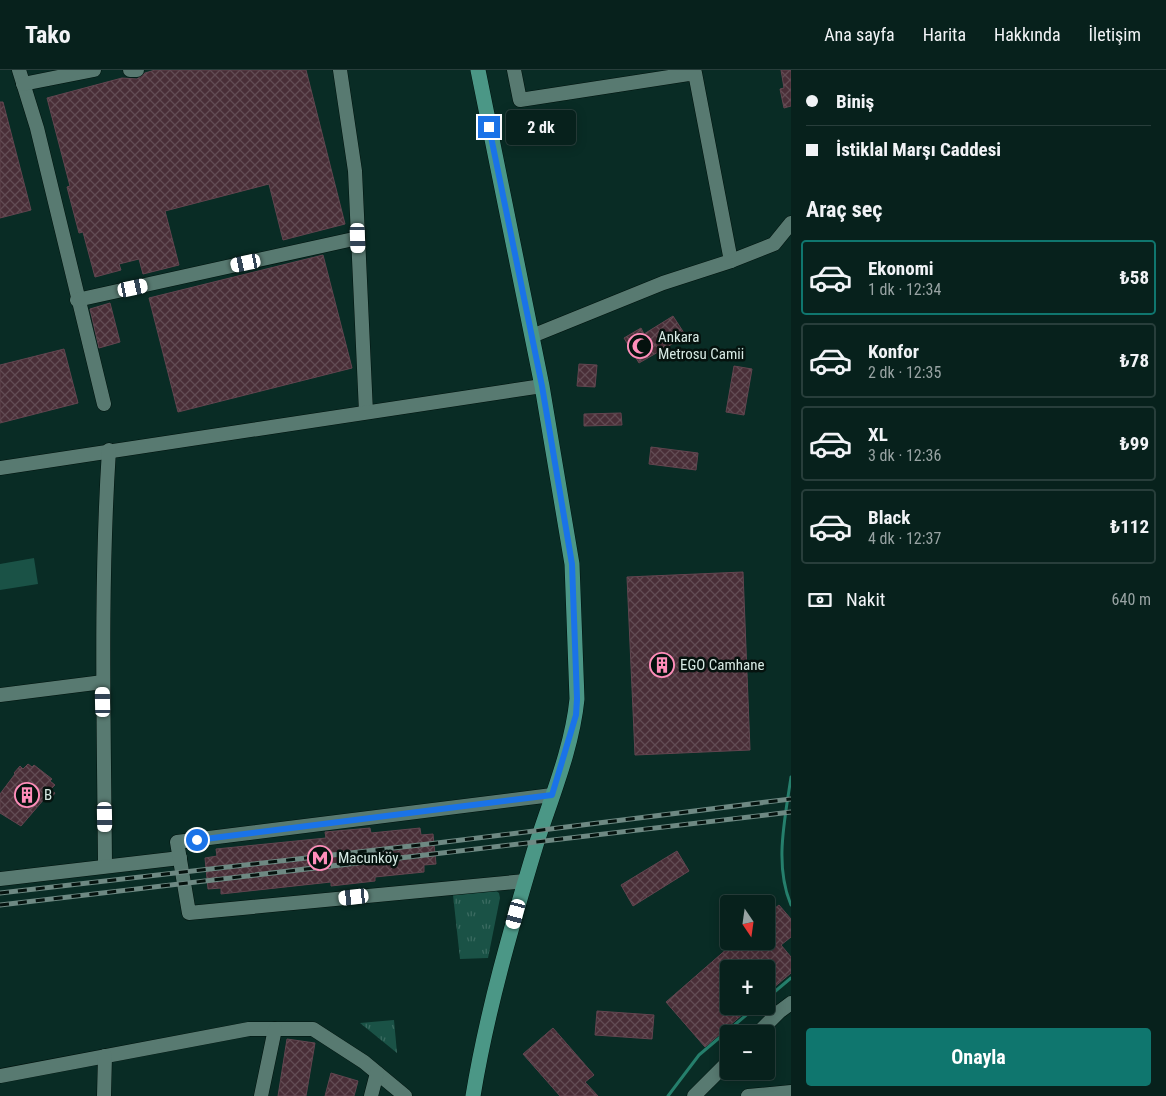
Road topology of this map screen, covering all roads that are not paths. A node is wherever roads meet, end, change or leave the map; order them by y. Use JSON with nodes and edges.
{"nodes":[{"id":1,"x":19,"y":70,"type":"edge"},
{"id":2,"x":94,"y":70,"type":"edge"},
{"id":3,"x":130,"y":70,"type":"edge"},
{"id":4,"x":138,"y":70,"type":"edge"},
{"id":5,"x":340,"y":70,"type":"edge"},
{"id":6,"x":478,"y":70,"type":"edge"},
{"id":7,"x":514,"y":70,"type":"edge"},
{"id":8,"x":23,"y":84,"type":"junction"},
{"id":9,"x":791,"y":223,"type":"edge"},
{"id":10,"x":358,"y":238,"type":"junction"},
{"id":11,"x":731,"y":261,"type":"junction"},
{"id":12,"x":77,"y":300,"type":"junction"},
{"id":13,"x":532,"y":336,"type":"junction"},
{"id":14,"x":542,"y":386,"type":"junction"},
{"id":15,"x":104,"y":404,"type":"dead end"},
{"id":16,"x":366,"y":412,"type":"junction"},
{"id":17,"x":109,"y":450,"type":"junction"},
{"id":18,"x":0,"y":468,"type":"edge"},
{"id":19,"x":103,"y":682,"type":"junction"},
{"id":20,"x":0,"y":695,"type":"edge"},
{"id":21,"x":552,"y":795,"type":"junction"},
{"id":22,"x":180,"y":858,"type":"junction"},
{"id":23,"x":105,"y":865,"type":"junction"},
{"id":24,"x":0,"y":879,"type":"edge"},
{"id":25,"x":525,"y":881,"type":"junction"},
{"id":26,"x":791,"y":1004,"type":"edge"},
{"id":27,"x":766,"y":1025,"type":"edge"},
{"id":28,"x":274,"y":1029,"type":"junction"},
{"id":29,"x":105,"y":1056,"type":"junction"},
{"id":30,"x":720,"y":1071,"type":"edge"},
{"id":31,"x":377,"y":1073,"type":"junction"},
{"id":32,"x":0,"y":1076,"type":"edge"},
{"id":33,"x":791,"y":1092,"type":"edge"},
{"id":34,"x":699,"y":1095,"type":"edge"},
{"id":35,"x":104,"y":1096,"type":"edge"},
{"id":36,"x":262,"y":1096,"type":"edge"},
{"id":37,"x":370,"y":1096,"type":"edge"},
{"id":38,"x":405,"y":1096,"type":"edge"},
{"id":39,"x":473,"y":1096,"type":"edge"},
{"id":40,"x":748,"y":1096,"type":"edge"}],
"edges":[{"from":1,"to":8,"type":"street"},
{"from":2,"to":8,"type":"street"},
{"from":3,"to":4,"type":"street"},
{"from":5,"to":10,"type":"street"},
{"from":6,"to":13,"type":"main road"},
{"from":7,"to":11,"type":"street"},
{"from":8,"to":12,"type":"street"},
{"from":9,"to":11,"type":"street"},
{"from":10,"to":12,"type":"street"},
{"from":10,"to":16,"type":"street"},
{"from":11,"to":13,"type":"street"},
{"from":12,"to":15,"type":"street"},
{"from":13,"to":14,"type":"main road"},
{"from":14,"to":16,"type":"street"},
{"from":14,"to":21,"type":"main road"},
{"from":16,"to":17,"type":"street"},
{"from":17,"to":18,"type":"street"},
{"from":17,"to":19,"type":"street"},
{"from":19,"to":20,"type":"street"},
{"from":19,"to":23,"type":"street"},
{"from":21,"to":22,"type":"street"},
{"from":21,"to":25,"type":"main road"},
{"from":22,"to":23,"type":"street"},
{"from":22,"to":25,"type":"street"},
{"from":23,"to":24,"type":"street"},
{"from":25,"to":39,"type":"main road"},
{"from":26,"to":27,"type":"street"},
{"from":28,"to":29,"type":"street"},
{"from":28,"to":31,"type":"street"},
{"from":28,"to":36,"type":"street"},
{"from":29,"to":32,"type":"street"},
{"from":29,"to":35,"type":"street"},
{"from":30,"to":34,"type":"street"},
{"from":31,"to":37,"type":"street"},
{"from":31,"to":38,"type":"street"},
{"from":33,"to":40,"type":"street"}]}
